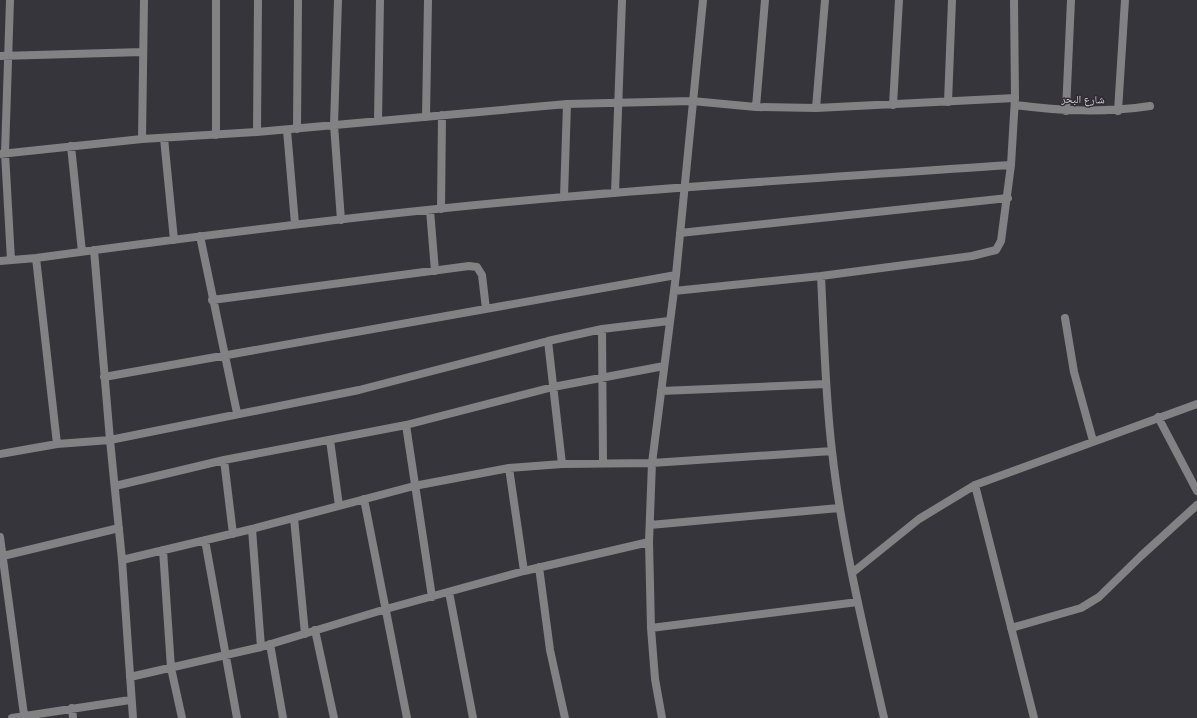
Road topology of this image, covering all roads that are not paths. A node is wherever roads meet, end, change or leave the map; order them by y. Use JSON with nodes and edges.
{"nodes":[{"id":1,"x":10,"y":0,"type":"edge"},
{"id":2,"x":144,"y":0,"type":"edge"},
{"id":3,"x":216,"y":0,"type":"edge"},
{"id":4,"x":258,"y":0,"type":"edge"},
{"id":5,"x":298,"y":0,"type":"edge"},
{"id":6,"x":338,"y":0,"type":"edge"},
{"id":7,"x":380,"y":0,"type":"edge"},
{"id":8,"x":428,"y":0,"type":"edge"},
{"id":9,"x":622,"y":0,"type":"edge"},
{"id":10,"x":703,"y":0,"type":"edge"},
{"id":11,"x":765,"y":0,"type":"edge"},
{"id":12,"x":825,"y":0,"type":"edge"},
{"id":13,"x":899,"y":0,"type":"edge"},
{"id":14,"x":952,"y":0,"type":"edge"},
{"id":15,"x":1014,"y":0,"type":"edge"},
{"id":16,"x":1071,"y":0,"type":"edge"},
{"id":17,"x":1125,"y":0,"type":"edge"},
{"id":18,"x":143,"y":52,"type":"junction"},
{"id":19,"x":4,"y":56,"type":"edge"},
{"id":20,"x":692,"y":101,"type":"junction"},
{"id":21,"x":948,"y":102,"type":"junction"},
{"id":22,"x":1015,"y":102,"type":"junction"},
{"id":23,"x":617,"y":103,"type":"junction"},
{"id":24,"x":567,"y":104,"type":"junction"},
{"id":25,"x":892,"y":105,"type":"junction"},
{"id":26,"x":1150,"y":106,"type":"dead end"},
{"id":27,"x":756,"y":107,"type":"junction"},
{"id":28,"x":816,"y":108,"type":"junction"},
{"id":29,"x":1066,"y":111,"type":"junction"},
{"id":30,"x":1118,"y":111,"type":"junction"},
{"id":31,"x":442,"y":116,"type":"junction"},
{"id":32,"x":426,"y":117,"type":"junction"},
{"id":33,"x":378,"y":121,"type":"junction"},
{"id":34,"x":334,"y":126,"type":"junction"},
{"id":35,"x":297,"y":129,"type":"junction"},
{"id":36,"x":287,"y":130,"type":"junction"},
{"id":37,"x":257,"y":132,"type":"junction"},
{"id":38,"x":216,"y":135,"type":"junction"},
{"id":39,"x":164,"y":138,"type":"junction"},
{"id":40,"x":142,"y":139,"type":"junction"},
{"id":41,"x":71,"y":146,"type":"junction"},
{"id":42,"x":3,"y":154,"type":"edge"},
{"id":43,"x":1011,"y":165,"type":"junction"},
{"id":44,"x":686,"y":187,"type":"junction"},
{"id":45,"x":616,"y":193,"type":"junction"},
{"id":46,"x":564,"y":197,"type":"junction"},
{"id":47,"x":1008,"y":198,"type":"junction"},
{"id":48,"x":441,"y":209,"type":"junction"},
{"id":49,"x":430,"y":210,"type":"junction"},
{"id":50,"x":340,"y":220,"type":"junction"},
{"id":51,"x":295,"y":224,"type":"junction"},
{"id":52,"x":680,"y":233,"type":"junction"},
{"id":53,"x":200,"y":236,"type":"junction"},
{"id":54,"x":174,"y":240,"type":"junction"},
{"id":55,"x":94,"y":250,"type":"junction"},
{"id":56,"x":82,"y":252,"type":"junction"},
{"id":57,"x":36,"y":258,"type":"junction"},
{"id":58,"x":11,"y":260,"type":"junction"},
{"id":59,"x":0,"y":261,"type":"edge"},
{"id":60,"x":435,"y":271,"type":"junction"},
{"id":61,"x":676,"y":275,"type":"junction"},
{"id":62,"x":821,"y":276,"type":"junction"},
{"id":63,"x":674,"y":291,"type":"junction"},
{"id":64,"x":212,"y":300,"type":"junction"},
{"id":65,"x":486,"y":309,"type":"junction"},
{"id":66,"x":1065,"y":318,"type":"dead end"},
{"id":67,"x":669,"y":321,"type":"junction"},
{"id":68,"x":602,"y":329,"type":"junction"},
{"id":69,"x":548,"y":341,"type":"junction"},
{"id":70,"x":225,"y":357,"type":"junction"},
{"id":71,"x":664,"y":366,"type":"junction"},
{"id":72,"x":104,"y":377,"type":"junction"},
{"id":73,"x":602,"y":377,"type":"junction"},
{"id":74,"x":826,"y":384,"type":"junction"},
{"id":75,"x":553,"y":387,"type":"junction"},
{"id":76,"x":661,"y":391,"type":"junction"},
{"id":77,"x":1197,"y":404,"type":"edge"},
{"id":78,"x":237,"y":413,"type":"junction"},
{"id":79,"x":1158,"y":417,"type":"junction"},
{"id":80,"x":406,"y":425,"type":"junction"},
{"id":81,"x":110,"y":440,"type":"junction"},
{"id":82,"x":330,"y":440,"type":"junction"},
{"id":83,"x":1093,"y":441,"type":"junction"},
{"id":84,"x":57,"y":444,"type":"junction"},
{"id":85,"x":832,"y":451,"type":"junction"},
{"id":86,"x":0,"y":454,"type":"edge"},
{"id":87,"x":224,"y":460,"type":"junction"},
{"id":88,"x":652,"y":462,"type":"junction"},
{"id":89,"x":603,"y":463,"type":"junction"},
{"id":90,"x":562,"y":464,"type":"junction"},
{"id":91,"x":509,"y":468,"type":"junction"},
{"id":92,"x":974,"y":485,"type":"junction"},
{"id":93,"x":115,"y":486,"type":"junction"},
{"id":94,"x":414,"y":486,"type":"junction"},
{"id":95,"x":1197,"y":491,"type":"edge"},
{"id":96,"x":364,"y":499,"type":"junction"},
{"id":97,"x":1197,"y":505,"type":"edge"},
{"id":98,"x":339,"y":506,"type":"junction"},
{"id":99,"x":839,"y":508,"type":"junction"},
{"id":100,"x":294,"y":518,"type":"junction"},
{"id":101,"x":650,"y":525,"type":"junction"},
{"id":102,"x":119,"y":528,"type":"junction"},
{"id":103,"x":252,"y":529,"type":"junction"},
{"id":104,"x":233,"y":534,"type":"junction"},
{"id":105,"x":0,"y":537,"type":"edge"},
{"id":106,"x":205,"y":540,"type":"junction"},
{"id":107,"x":649,"y":542,"type":"junction"},
{"id":108,"x":163,"y":550,"type":"junction"},
{"id":109,"x":3,"y":556,"type":"junction"},
{"id":110,"x":122,"y":560,"type":"junction"},
{"id":111,"x":539,"y":567,"type":"junction"},
{"id":112,"x":524,"y":571,"type":"junction"},
{"id":113,"x":852,"y":573,"type":"junction"},
{"id":114,"x":449,"y":592,"type":"junction"},
{"id":115,"x":432,"y":597,"type":"junction"},
{"id":116,"x":858,"y":602,"type":"junction"},
{"id":117,"x":386,"y":609,"type":"junction"},
{"id":118,"x":651,"y":628,"type":"junction"},
{"id":119,"x":1011,"y":628,"type":"junction"},
{"id":120,"x":315,"y":630,"type":"junction"},
{"id":121,"x":305,"y":634,"type":"junction"},
{"id":122,"x":270,"y":644,"type":"junction"},
{"id":123,"x":261,"y":647,"type":"junction"},
{"id":124,"x":225,"y":656,"type":"junction"},
{"id":125,"x":171,"y":668,"type":"junction"},
{"id":126,"x":130,"y":678,"type":"junction"},
{"id":127,"x":130,"y":700,"type":"junction"},
{"id":128,"x":72,"y":708,"type":"junction"},
{"id":129,"x":24,"y":715,"type":"junction"},
{"id":130,"x":659,"y":717,"type":"edge"},
{"id":131,"x":12,"y":718,"type":"edge"},
{"id":132,"x":73,"y":718,"type":"edge"},
{"id":133,"x":133,"y":718,"type":"edge"},
{"id":134,"x":182,"y":718,"type":"edge"},
{"id":135,"x":237,"y":718,"type":"edge"},
{"id":136,"x":283,"y":718,"type":"edge"},
{"id":137,"x":334,"y":718,"type":"edge"},
{"id":138,"x":407,"y":718,"type":"edge"},
{"id":139,"x":473,"y":718,"type":"edge"},
{"id":140,"x":565,"y":718,"type":"edge"},
{"id":141,"x":884,"y":718,"type":"edge"},
{"id":142,"x":1034,"y":718,"type":"edge"}],
"edges":[{"from":1,"to":19,"type":"street"},
{"from":2,"to":18,"type":"street"},
{"from":3,"to":38,"type":"street"},
{"from":4,"to":37,"type":"street"},
{"from":5,"to":35,"type":"street"},
{"from":6,"to":34,"type":"street"},
{"from":7,"to":33,"type":"street"},
{"from":8,"to":32,"type":"street"},
{"from":9,"to":23,"type":"street"},
{"from":10,"to":20,"type":"street"},
{"from":11,"to":27,"type":"street"},
{"from":12,"to":28,"type":"street"},
{"from":13,"to":25,"type":"street"},
{"from":14,"to":21,"type":"street"},
{"from":15,"to":22,"type":"street"},
{"from":16,"to":29,"type":"street"},
{"from":17,"to":30,"type":"street"},
{"from":18,"to":19,"type":"street"},
{"from":18,"to":40,"type":"street"},
{"from":19,"to":42,"type":"street"},
{"from":20,"to":23,"type":"street","name":"شارع البحر"},
{"from":20,"to":27,"type":"street","name":"شارع البحر"},
{"from":20,"to":44,"type":"street"},
{"from":21,"to":22,"type":"street","name":"شارع البحر"},
{"from":21,"to":25,"type":"street","name":"شارع البحر"},
{"from":22,"to":29,"type":"street","name":"شارع البحر"},
{"from":22,"to":43,"type":"street"},
{"from":23,"to":24,"type":"street","name":"شارع البحر"},
{"from":23,"to":45,"type":"street"},
{"from":24,"to":31,"type":"street","name":"شارع البحر"},
{"from":24,"to":46,"type":"street"},
{"from":25,"to":28,"type":"street","name":"شارع البحر"},
{"from":26,"to":30,"type":"street","name":"شارع البحر"},
{"from":27,"to":28,"type":"street","name":"شارع البحر"},
{"from":29,"to":30,"type":"street","name":"شارع البحر"},
{"from":31,"to":32,"type":"street","name":"شارع البحر"},
{"from":31,"to":48,"type":"street"},
{"from":32,"to":33,"type":"street","name":"شارع البحر"},
{"from":33,"to":34,"type":"street","name":"شارع البحر"},
{"from":34,"to":35,"type":"street","name":"شارع البحر"},
{"from":34,"to":50,"type":"street"},
{"from":35,"to":36,"type":"street","name":"شارع البحر"},
{"from":36,"to":37,"type":"street","name":"شارع البحر"},
{"from":36,"to":51,"type":"street"},
{"from":37,"to":38,"type":"street","name":"شارع البحر"},
{"from":38,"to":39,"type":"street","name":"شارع البحر"},
{"from":39,"to":40,"type":"street","name":"شارع البحر"},
{"from":39,"to":54,"type":"street"},
{"from":40,"to":41,"type":"street","name":"شارع البحر"},
{"from":41,"to":42,"type":"street","name":"شارع البحر"},
{"from":41,"to":56,"type":"street"},
{"from":42,"to":58,"type":"street"},
{"from":43,"to":44,"type":"street"},
{"from":43,"to":47,"type":"street"},
{"from":44,"to":45,"type":"street"},
{"from":44,"to":52,"type":"street"},
{"from":45,"to":46,"type":"street"},
{"from":46,"to":48,"type":"street"},
{"from":47,"to":52,"type":"street"},
{"from":47,"to":62,"type":"street"},
{"from":48,"to":49,"type":"street"},
{"from":49,"to":50,"type":"street"},
{"from":49,"to":60,"type":"street"},
{"from":50,"to":51,"type":"street"},
{"from":51,"to":53,"type":"street"},
{"from":52,"to":61,"type":"street"},
{"from":53,"to":54,"type":"street"},
{"from":53,"to":64,"type":"street"},
{"from":54,"to":55,"type":"street"},
{"from":55,"to":56,"type":"street"},
{"from":55,"to":72,"type":"street"},
{"from":56,"to":57,"type":"street"},
{"from":57,"to":58,"type":"street"},
{"from":57,"to":84,"type":"street"},
{"from":58,"to":59,"type":"street"},
{"from":60,"to":64,"type":"street"},
{"from":60,"to":65,"type":"street"},
{"from":61,"to":63,"type":"street"},
{"from":61,"to":65,"type":"street"},
{"from":62,"to":63,"type":"street"},
{"from":62,"to":74,"type":"street"},
{"from":63,"to":67,"type":"street"},
{"from":64,"to":70,"type":"street"},
{"from":65,"to":70,"type":"street"},
{"from":66,"to":83,"type":"street"},
{"from":67,"to":68,"type":"street"},
{"from":67,"to":71,"type":"street"},
{"from":68,"to":69,"type":"street"},
{"from":68,"to":73,"type":"street"},
{"from":69,"to":75,"type":"street"},
{"from":69,"to":78,"type":"street"},
{"from":70,"to":72,"type":"street"},
{"from":70,"to":78,"type":"street"},
{"from":71,"to":73,"type":"street"},
{"from":71,"to":76,"type":"street"},
{"from":72,"to":81,"type":"street"},
{"from":73,"to":75,"type":"street"},
{"from":73,"to":89,"type":"street"},
{"from":74,"to":76,"type":"street"},
{"from":74,"to":85,"type":"street"},
{"from":75,"to":80,"type":"street"},
{"from":75,"to":90,"type":"street"},
{"from":76,"to":88,"type":"street"},
{"from":77,"to":79,"type":"street"},
{"from":78,"to":81,"type":"street"},
{"from":79,"to":83,"type":"street"},
{"from":79,"to":95,"type":"street"},
{"from":80,"to":82,"type":"street"},
{"from":80,"to":94,"type":"street"},
{"from":81,"to":84,"type":"street"},
{"from":81,"to":93,"type":"street"},
{"from":82,"to":87,"type":"street"},
{"from":82,"to":98,"type":"street"},
{"from":83,"to":92,"type":"street"},
{"from":84,"to":86,"type":"street"},
{"from":85,"to":88,"type":"street"},
{"from":85,"to":99,"type":"street"},
{"from":87,"to":93,"type":"street"},
{"from":87,"to":104,"type":"street"},
{"from":88,"to":89,"type":"street"},
{"from":88,"to":101,"type":"street"},
{"from":89,"to":90,"type":"street"},
{"from":90,"to":91,"type":"street"},
{"from":91,"to":94,"type":"street"},
{"from":91,"to":112,"type":"street"},
{"from":92,"to":113,"type":"street"},
{"from":92,"to":119,"type":"street"},
{"from":93,"to":102,"type":"street"},
{"from":94,"to":96,"type":"street"},
{"from":94,"to":115,"type":"street"},
{"from":96,"to":98,"type":"street"},
{"from":96,"to":117,"type":"street"},
{"from":97,"to":119,"type":"street"},
{"from":98,"to":100,"type":"street"},
{"from":99,"to":101,"type":"street"},
{"from":99,"to":113,"type":"street"},
{"from":100,"to":103,"type":"street"},
{"from":100,"to":121,"type":"street"},
{"from":101,"to":107,"type":"street"},
{"from":102,"to":109,"type":"street"},
{"from":102,"to":110,"type":"street"},
{"from":103,"to":104,"type":"street"},
{"from":103,"to":123,"type":"street"},
{"from":104,"to":106,"type":"street"},
{"from":105,"to":109,"type":"street"},
{"from":106,"to":108,"type":"street"},
{"from":106,"to":124,"type":"street"},
{"from":107,"to":111,"type":"street"},
{"from":107,"to":118,"type":"street"},
{"from":108,"to":110,"type":"street"},
{"from":108,"to":125,"type":"street"},
{"from":109,"to":129,"type":"street"},
{"from":110,"to":126,"type":"street"},
{"from":111,"to":112,"type":"street"},
{"from":111,"to":140,"type":"street"},
{"from":112,"to":114,"type":"street"},
{"from":113,"to":116,"type":"street"},
{"from":114,"to":115,"type":"street"},
{"from":114,"to":139,"type":"street"},
{"from":115,"to":117,"type":"street"},
{"from":116,"to":118,"type":"street"},
{"from":116,"to":141,"type":"street"},
{"from":117,"to":120,"type":"street"},
{"from":117,"to":138,"type":"street"},
{"from":118,"to":130,"type":"street"},
{"from":119,"to":142,"type":"street"},
{"from":120,"to":121,"type":"street"},
{"from":120,"to":137,"type":"street"},
{"from":121,"to":122,"type":"street"},
{"from":122,"to":123,"type":"street"},
{"from":122,"to":136,"type":"street"},
{"from":123,"to":124,"type":"street"},
{"from":124,"to":125,"type":"street"},
{"from":124,"to":135,"type":"street"},
{"from":125,"to":126,"type":"street"},
{"from":125,"to":134,"type":"street"},
{"from":126,"to":127,"type":"street"},
{"from":127,"to":128,"type":"street"},
{"from":127,"to":133,"type":"street"},
{"from":128,"to":129,"type":"street"},
{"from":128,"to":132,"type":"street"},
{"from":129,"to":131,"type":"street"}]}
